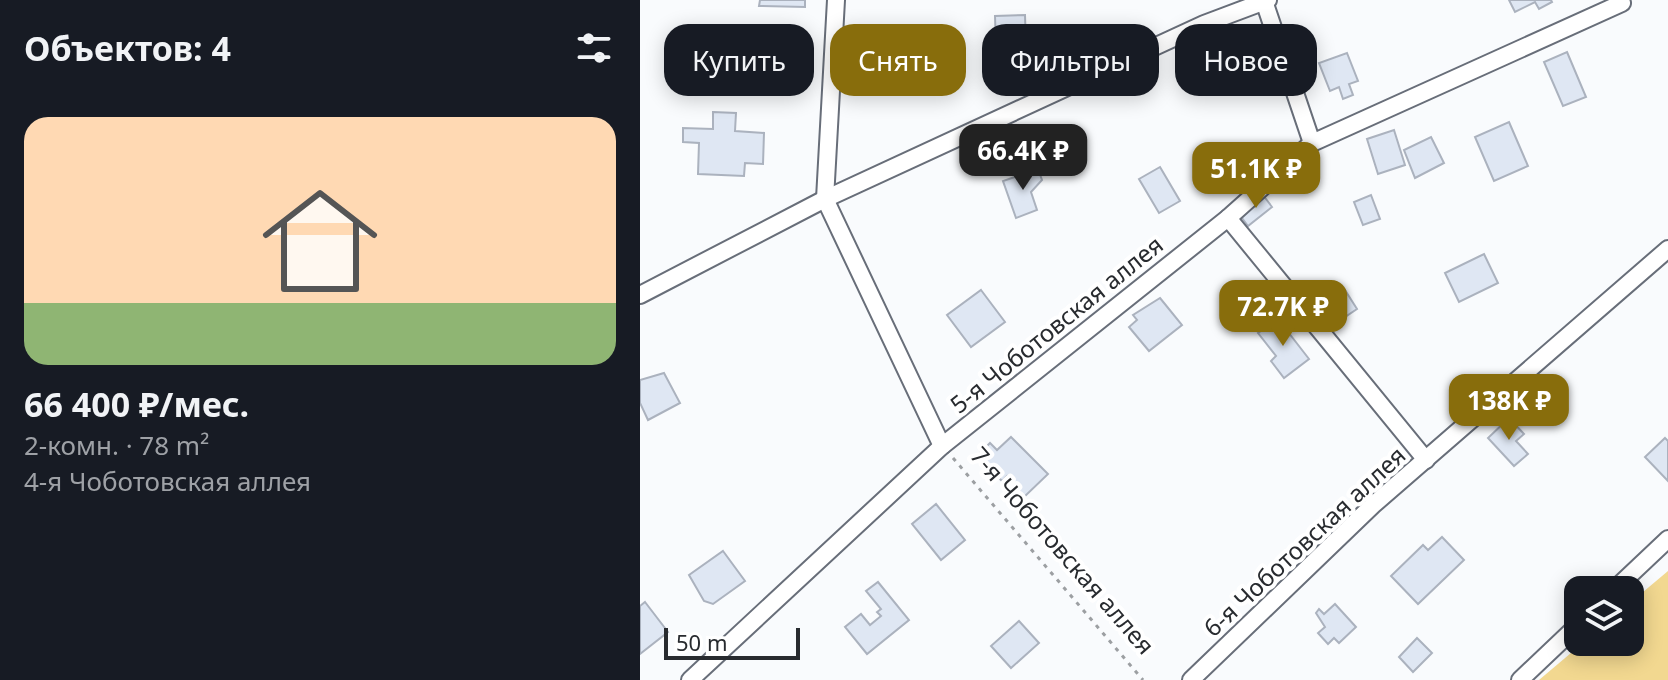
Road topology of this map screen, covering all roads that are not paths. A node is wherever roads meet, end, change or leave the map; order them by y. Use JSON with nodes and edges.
{"nodes":[{"id":1,"x":836,"y":0,"type":"edge"},
{"id":2,"x":1266,"y":1,"type":"edge"},
{"id":3,"x":1622,"y":3,"type":"dead end"},
{"id":4,"x":1312,"y":143,"type":"junction"},
{"id":5,"x":825,"y":199,"type":"junction"},
{"id":6,"x":1228,"y":218,"type":"junction"},
{"id":7,"x":1668,"y":249,"type":"edge"},
{"id":8,"x":640,"y":295,"type":"edge"},
{"id":9,"x":942,"y":446,"type":"junction"},
{"id":10,"x":1426,"y":460,"type":"junction"},
{"id":11,"x":1668,"y":539,"type":"edge"},
{"id":12,"x":1629,"y":576,"type":"edge"},
{"id":13,"x":1564,"y":638,"type":"edge"},
{"id":14,"x":690,"y":680,"type":"edge"},
{"id":15,"x":1191,"y":680,"type":"edge"},
{"id":16,"x":1520,"y":680,"type":"edge"}],
"edges":[{"from":1,"to":5,"type":"street","name":"7-я Чоботовская аллея"},
{"from":2,"to":4,"type":"street"},
{"from":2,"to":5,"type":"street"},
{"from":3,"to":4,"type":"street","name":"5-я Чоботовская аллея"},
{"from":4,"to":6,"type":"street","name":"5-я Чоботовская аллея"},
{"from":5,"to":8,"type":"street"},
{"from":5,"to":9,"type":"street","name":"7-я Чоботовская аллея"},
{"from":6,"to":9,"type":"street","name":"5-я Чоботовская аллея"},
{"from":6,"to":10,"type":"street"},
{"from":7,"to":10,"type":"street","name":"6-я Чоботовская аллея"},
{"from":9,"to":14,"type":"street","name":"5-я Чоботовская аллея"},
{"from":10,"to":15,"type":"street","name":"6-я Чоботовская аллея"},
{"from":11,"to":12,"type":"street"},
{"from":13,"to":16,"type":"street"}]}
